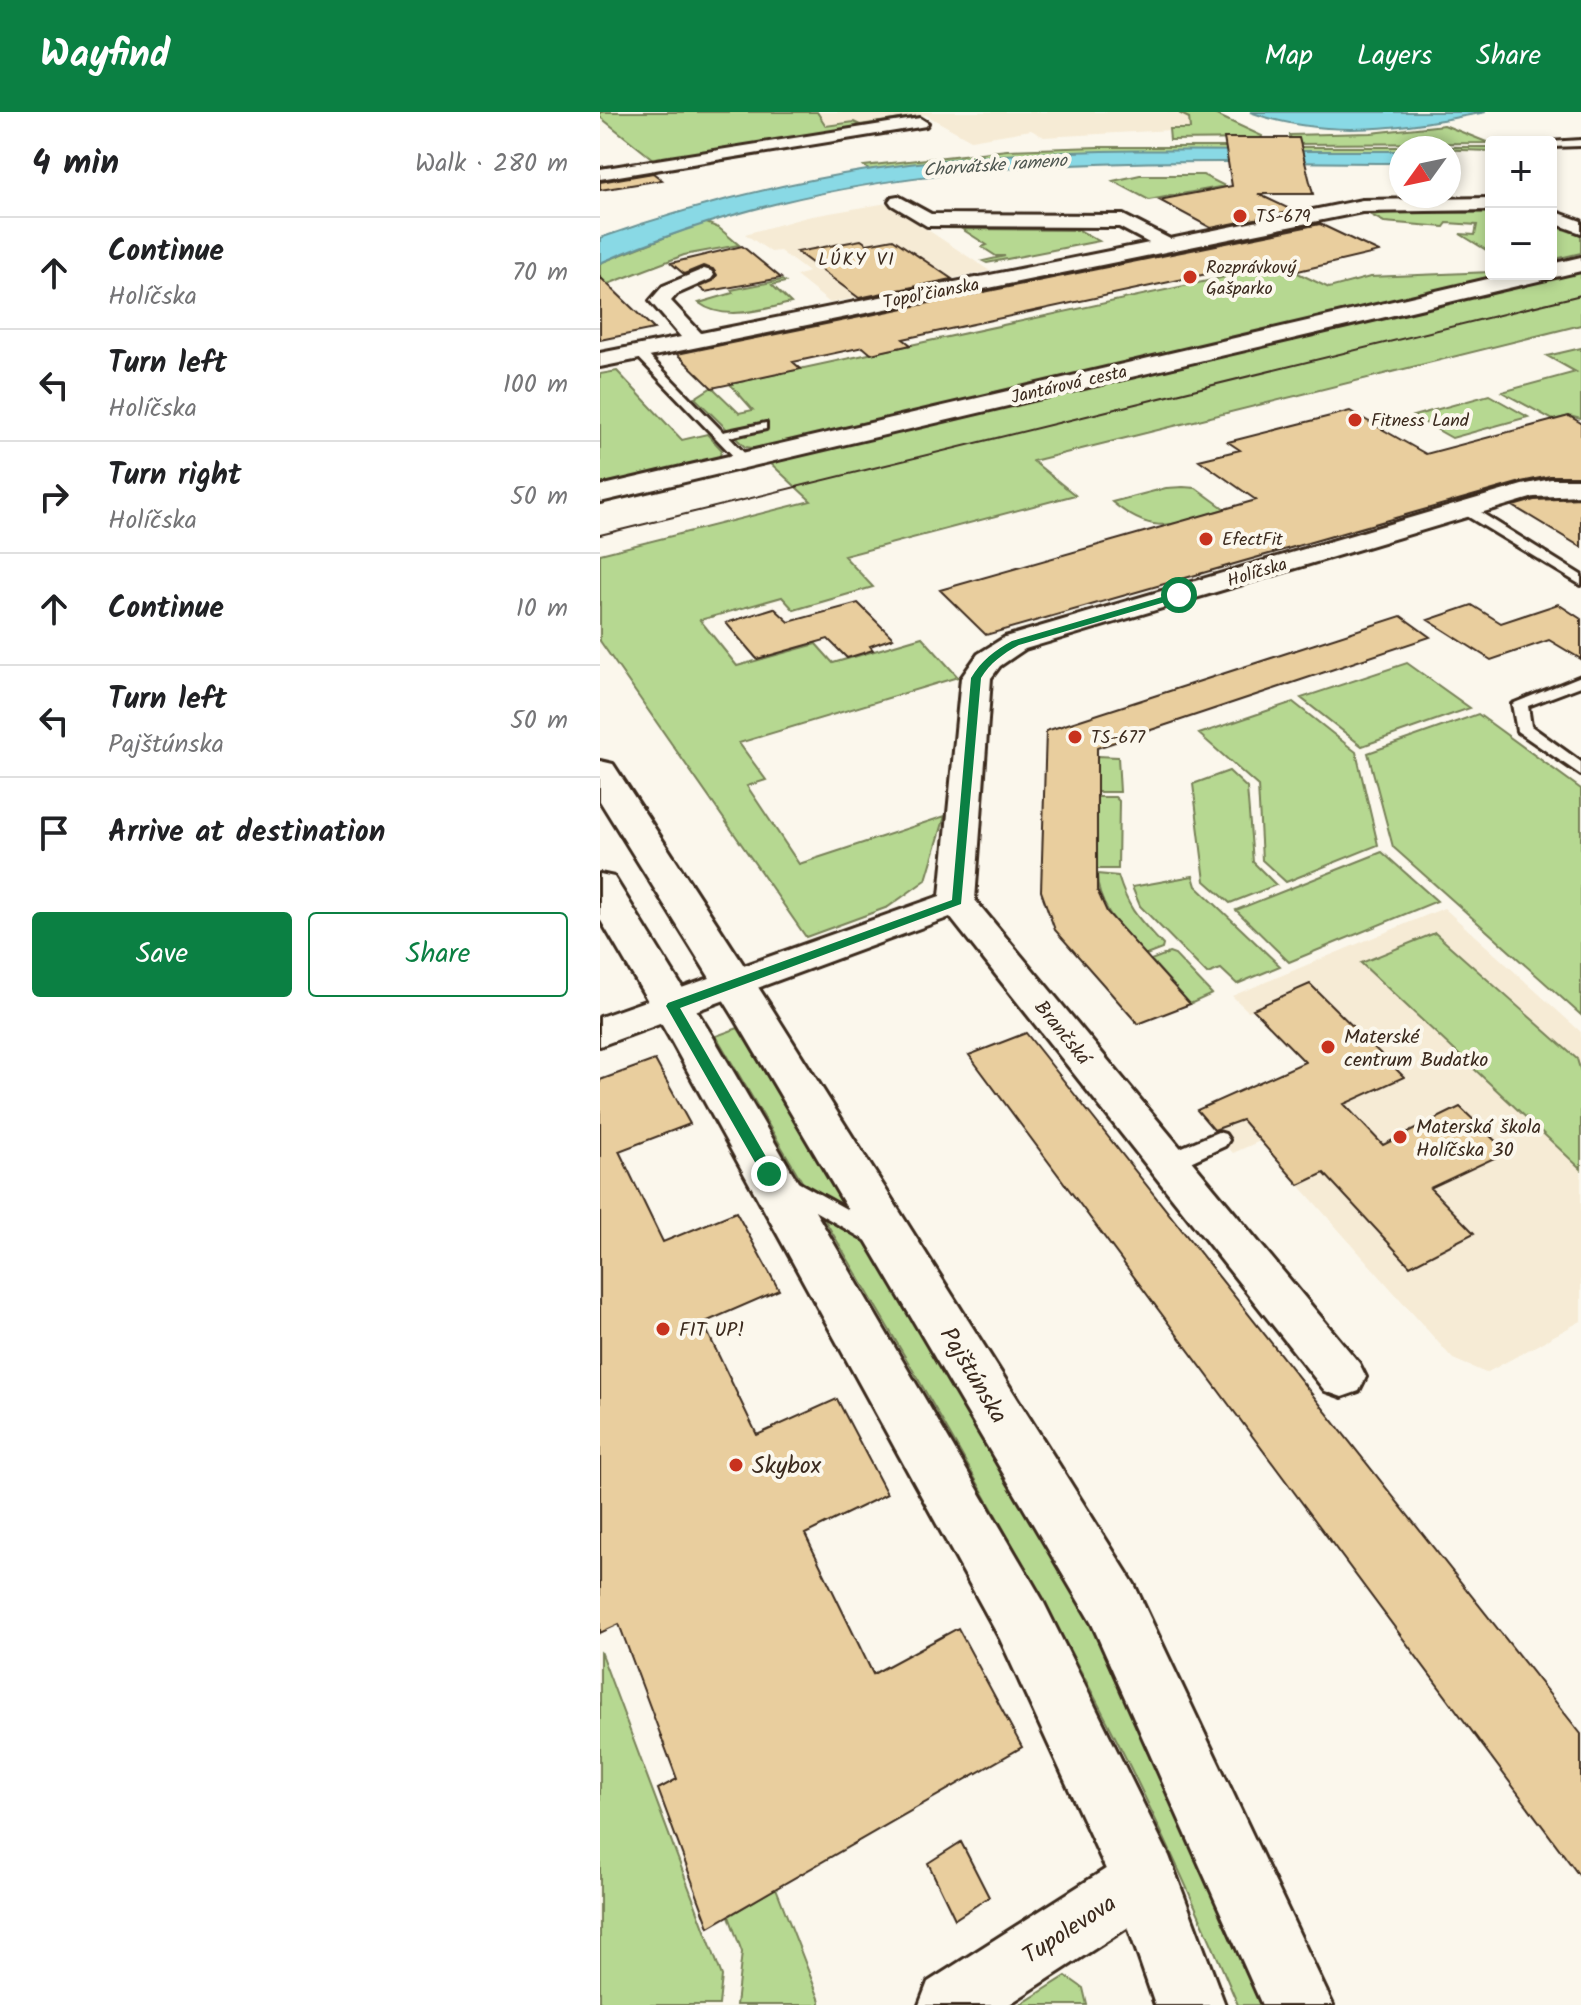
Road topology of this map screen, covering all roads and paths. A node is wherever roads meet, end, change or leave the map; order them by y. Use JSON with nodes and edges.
{"nodes":[{"id":1,"x":920,"y":123,"type":"dead end"},
{"id":2,"x":1581,"y":143,"type":"edge"},
{"id":3,"x":1557,"y":144,"type":"edge"},
{"id":4,"x":600,"y":174,"type":"edge"},
{"id":5,"x":898,"y":201,"type":"dead end"},
{"id":6,"x":1485,"y":204,"type":"edge"},
{"id":7,"x":1557,"y":218,"type":"edge"},
{"id":8,"x":1581,"y":227,"type":"edge"},
{"id":9,"x":1166,"y":245,"type":"junction"},
{"id":10,"x":1581,"y":264,"type":"edge"},
{"id":11,"x":1557,"y":270,"type":"edge"},
{"id":12,"x":704,"y":275,"type":"dead end"},
{"id":13,"x":1512,"y":280,"type":"edge"},
{"id":14,"x":695,"y":340,"type":"junction"},
{"id":15,"x":639,"y":352,"type":"junction"},
{"id":16,"x":600,"y":360,"type":"edge"},
{"id":17,"x":762,"y":426,"type":"dead end"},
{"id":18,"x":720,"y":436,"type":"junction"},
{"id":19,"x":744,"y":460,"type":"junction"},
{"id":20,"x":1581,"y":487,"type":"edge"},
{"id":21,"x":600,"y":494,"type":"edge"},
{"id":22,"x":1467,"y":510,"type":"junction"},
{"id":23,"x":1581,"y":581,"type":"edge"},
{"id":24,"x":1581,"y":681,"type":"edge"},
{"id":25,"x":1581,"y":770,"type":"edge"},
{"id":26,"x":600,"y":772,"type":"edge"},
{"id":27,"x":600,"y":886,"type":"edge"},
{"id":28,"x":957,"y":902,"type":"junction"},
{"id":29,"x":734,"y":984,"type":"junction"},
{"id":30,"x":672,"y":1006,"type":"junction"},
{"id":31,"x":600,"y":1032,"type":"edge"},
{"id":32,"x":1218,"y":1140,"type":"dead end"},
{"id":33,"x":1169,"y":1162,"type":"junction"},
{"id":34,"x":769,"y":1174,"type":"junction"},
{"id":35,"x":897,"y":1248,"type":"junction"},
{"id":36,"x":1342,"y":1377,"type":"dead end"},
{"id":37,"x":1145,"y":1880,"type":"junction"},
{"id":38,"x":951,"y":2005,"type":"edge"},
{"id":39,"x":1190,"y":2005,"type":"edge"},
{"id":40,"x":1298,"y":2005,"type":"edge"}],
"edges":[{"from":1,"to":4,"type":"street"},
{"from":2,"to":3,"type":"lane"},
{"from":5,"to":9,"type":"street"},
{"from":6,"to":9,"type":"street","name":"Topoľčianska"},
{"from":7,"to":8,"type":"street"},
{"from":9,"to":14,"type":"street","name":"Topoľčianska"},
{"from":10,"to":11,"type":"main road"},
{"from":12,"to":14,"type":"street"},
{"from":13,"to":19,"type":"main road","name":"Jantárová cesta"},
{"from":14,"to":15,"type":"street","name":"Topoľčianska"},
{"from":15,"to":16,"type":"street","name":"Topoľčianska"},
{"from":15,"to":18,"type":"lane"},
{"from":17,"to":18,"type":"lane"},
{"from":18,"to":19,"type":"lane"},
{"from":19,"to":21,"type":"main road","name":"Jantárová cesta"},
{"from":20,"to":22,"type":"street","name":"Holíčska"},
{"from":22,"to":23,"type":"lane"},
{"from":22,"to":28,"type":"street","name":"Holíčska"},
{"from":24,"to":25,"type":"lane"},
{"from":26,"to":29,"type":"main road","name":"Pajštúnska"},
{"from":27,"to":30,"type":"main road"},
{"from":28,"to":29,"type":"street"},
{"from":28,"to":33,"type":"street","name":"Brančská"},
{"from":29,"to":30,"type":"street"},
{"from":29,"to":35,"type":"main road","name":"Pajštúnska"},
{"from":30,"to":31,"type":"street"},
{"from":30,"to":34,"type":"main road"},
{"from":32,"to":33,"type":"lane"},
{"from":33,"to":36,"type":"street","name":"Brančská"},
{"from":34,"to":35,"type":"lane"},
{"from":34,"to":37,"type":"main road"},
{"from":35,"to":40,"type":"main road","name":"Pajštúnska"},
{"from":37,"to":38,"type":"street","name":"Tupolevova"},
{"from":37,"to":39,"type":"main road"}]}
